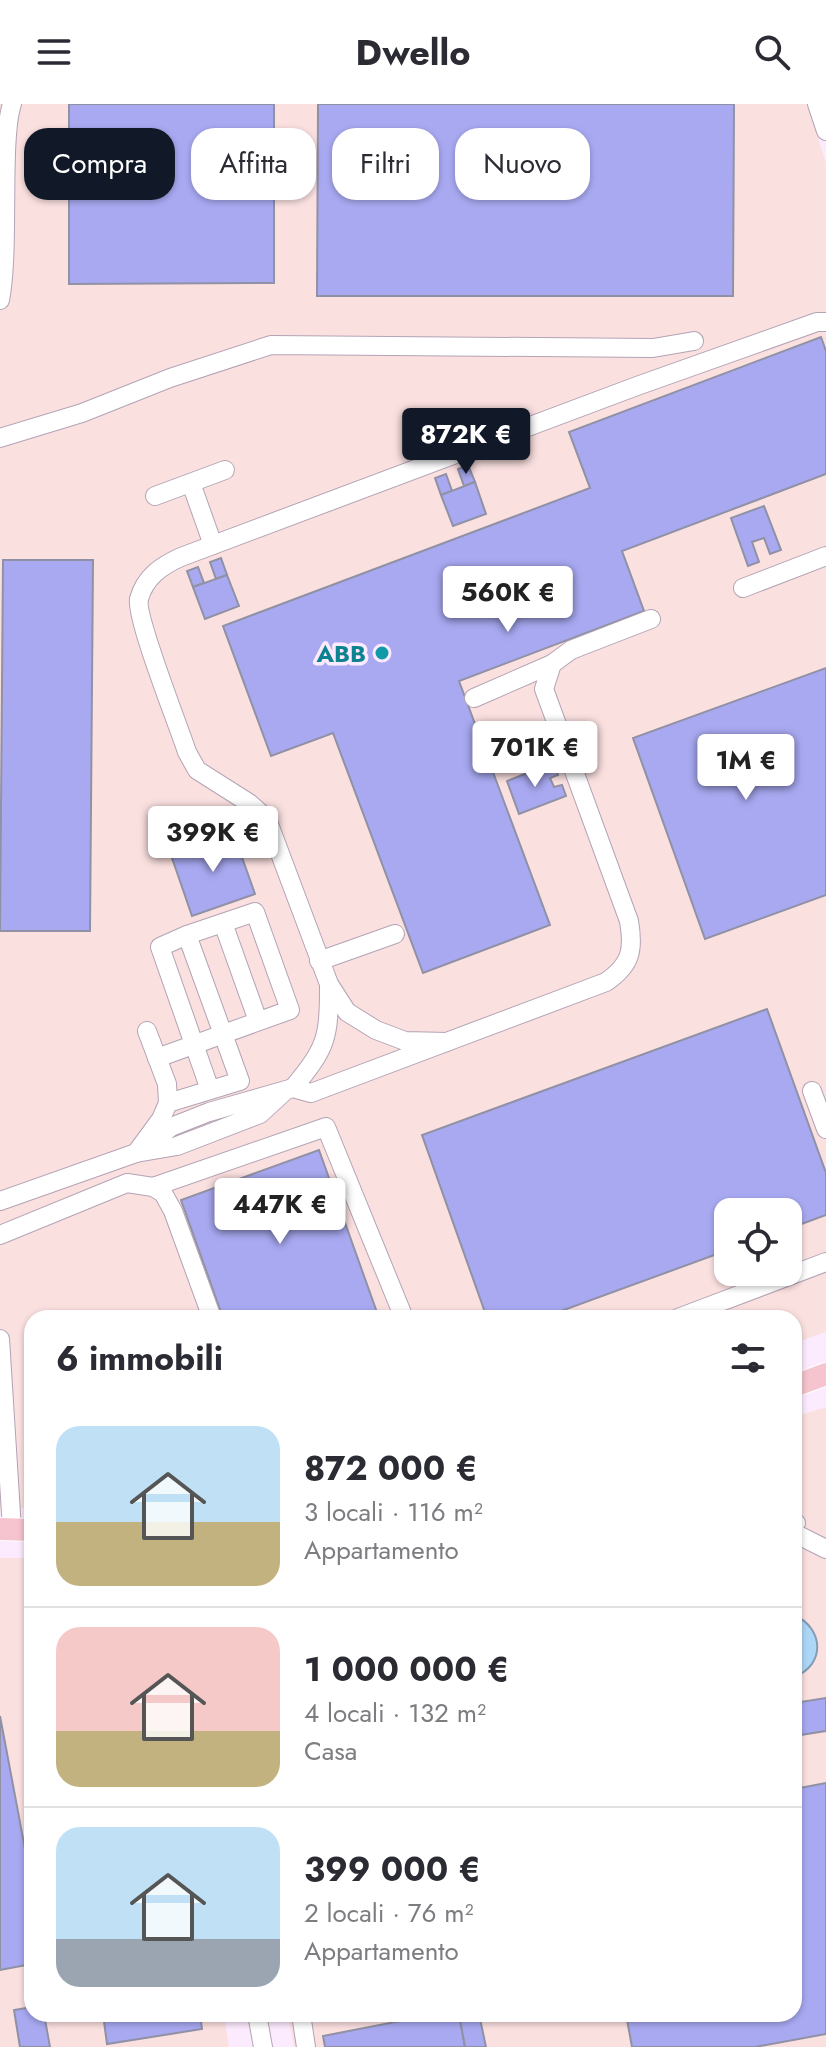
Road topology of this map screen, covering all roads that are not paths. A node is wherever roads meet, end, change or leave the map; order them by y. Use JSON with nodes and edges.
{"nodes":[{"id":1,"x":12,"y":104,"type":"edge"},
{"id":2,"x":817,"y":104,"type":"edge"},
{"id":3,"x":826,"y":131,"type":"edge"},
{"id":4,"x":0,"y":300,"type":"edge"},
{"id":5,"x":826,"y":322,"type":"edge"},
{"id":6,"x":694,"y":341,"type":"dead end"},
{"id":7,"x":0,"y":438,"type":"edge"},
{"id":8,"x":225,"y":470,"type":"dead end"},
{"id":9,"x":191,"y":483,"type":"junction"},
{"id":10,"x":155,"y":496,"type":"dead end"},
{"id":11,"x":213,"y":545,"type":"junction"},
{"id":12,"x":826,"y":556,"type":"edge"},
{"id":13,"x":743,"y":588,"type":"dead end"},
{"id":14,"x":651,"y":619,"type":"dead end"},
{"id":15,"x":538,"y":681,"type":"junction"},
{"id":16,"x":474,"y":698,"type":"dead end"},
{"id":17,"x":223,"y":923,"type":"junction"},
{"id":18,"x":395,"y":934,"type":"dead end"},
{"id":19,"x":187,"y":935,"type":"junction"},
{"id":20,"x":319,"y":961,"type":"junction"},
{"id":21,"x":329,"y":984,"type":"junction"},
{"id":22,"x":258,"y":1021,"type":"junction"},
{"id":23,"x":147,"y":1031,"type":"dead end"},
{"id":24,"x":223,"y":1034,"type":"junction"},
{"id":25,"x":447,"y":1042,"type":"junction"},
{"id":26,"x":194,"y":1044,"type":"junction"},
{"id":27,"x":157,"y":1058,"type":"junction"},
{"id":28,"x":210,"y":1090,"type":"junction"},
{"id":29,"x":288,"y":1090,"type":"junction"},
{"id":30,"x":812,"y":1091,"type":"dead end"},
{"id":31,"x":168,"y":1103,"type":"junction"},
{"id":32,"x":826,"y":1129,"type":"edge"},
{"id":33,"x":136,"y":1153,"type":"junction"},
{"id":34,"x":153,"y":1187,"type":"junction"},
{"id":35,"x":0,"y":1201,"type":"edge"},
{"id":36,"x":0,"y":1235,"type":"edge"},
{"id":37,"x":826,"y":1262,"type":"edge"},
{"id":38,"x":209,"y":1310,"type":"edge"},
{"id":39,"x":401,"y":1310,"type":"edge"},
{"id":40,"x":699,"y":1310,"type":"edge"},
{"id":41,"x":0,"y":1339,"type":"edge"},
{"id":42,"x":826,"y":1374,"type":"edge"},
{"id":43,"x":802,"y":1383,"type":"edge"},
{"id":44,"x":15,"y":1529,"type":"edge"},
{"id":45,"x":802,"y":1532,"type":"edge"},
{"id":46,"x":826,"y":1549,"type":"edge"},
{"id":47,"x":258,"y":2022,"type":"edge"},
{"id":48,"x":302,"y":2022,"type":"edge"},
{"id":49,"x":263,"y":2047,"type":"edge"},
{"id":50,"x":306,"y":2047,"type":"edge"}],
"edges":[{"from":1,"to":4,"type":"street"},
{"from":2,"to":3,"type":"street"},
{"from":5,"to":11,"type":"street"},
{"from":6,"to":7,"type":"street"},
{"from":8,"to":9,"type":"street"},
{"from":9,"to":10,"type":"street"},
{"from":9,"to":11,"type":"street"},
{"from":11,"to":20,"type":"street"},
{"from":12,"to":13,"type":"street"},
{"from":14,"to":15,"type":"street"},
{"from":15,"to":16,"type":"street"},
{"from":15,"to":25,"type":"street"},
{"from":17,"to":19,"type":"street"},
{"from":17,"to":22,"type":"street"},
{"from":17,"to":22,"type":"street"},
{"from":18,"to":20,"type":"street"},
{"from":19,"to":24,"type":"street"},
{"from":19,"to":26,"type":"street"},
{"from":20,"to":21,"type":"street"},
{"from":21,"to":25,"type":"street"},
{"from":21,"to":29,"type":"street"},
{"from":22,"to":24,"type":"street"},
{"from":23,"to":27,"type":"street"},
{"from":24,"to":26,"type":"street"},
{"from":24,"to":28,"type":"street"},
{"from":25,"to":29,"type":"street"},
{"from":26,"to":27,"type":"street"},
{"from":26,"to":28,"type":"street"},
{"from":27,"to":31,"type":"street"},
{"from":28,"to":31,"type":"street"},
{"from":29,"to":33,"type":"street"},
{"from":30,"to":32,"type":"street"},
{"from":31,"to":33,"type":"street"},
{"from":33,"to":35,"type":"street"},
{"from":34,"to":36,"type":"street"},
{"from":34,"to":38,"type":"street"},
{"from":34,"to":39,"type":"street"},
{"from":37,"to":40,"type":"street"},
{"from":41,"to":44,"type":"street"},
{"from":42,"to":43,"type":"main road"},
{"from":45,"to":46,"type":"street"},
{"from":47,"to":49,"type":"street"},
{"from":48,"to":50,"type":"street"}]}
